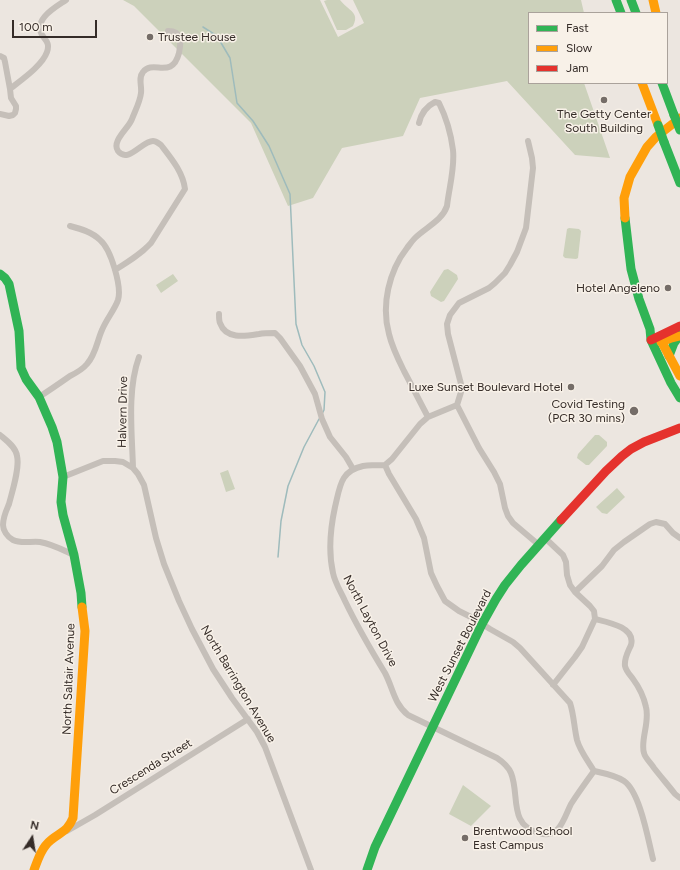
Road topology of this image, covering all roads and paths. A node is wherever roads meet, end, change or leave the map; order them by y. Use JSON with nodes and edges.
{"nodes":[{"id":1,"x":66,"y":0,"type":"edge"},
{"id":2,"x":610,"y":0,"type":"edge"},
{"id":3,"x":616,"y":0,"type":"edge"},
{"id":4,"x":631,"y":0,"type":"edge"},
{"id":5,"x":653,"y":0,"type":"edge"},
{"id":6,"x":615,"y":12,"type":"edge"},
{"id":7,"x":621,"y":12,"type":"edge"},
{"id":8,"x":636,"y":12,"type":"edge"},
{"id":9,"x":656,"y":12,"type":"edge"},
{"id":10,"x":168,"y":31,"type":"dead end"},
{"id":11,"x":0,"y":56,"type":"edge"},
{"id":12,"x":642,"y":84,"type":"edge"},
{"id":13,"x":648,"y":84,"type":"edge"},
{"id":14,"x":664,"y":85,"type":"edge"},
{"id":15,"x":10,"y":89,"type":"junction"},
{"id":16,"x":0,"y":114,"type":"edge"},
{"id":17,"x":677,"y":117,"type":"edge"},
{"id":18,"x":418,"y":123,"type":"dead end"},
{"id":19,"x":661,"y":124,"type":"junction"},
{"id":20,"x":680,"y":130,"type":"edge"},
{"id":21,"x":667,"y":140,"type":"junction"},
{"id":22,"x":528,"y":141,"type":"dead end"},
{"id":23,"x":680,"y":166,"type":"edge"},
{"id":24,"x":680,"y":183,"type":"edge"},
{"id":25,"x":70,"y":226,"type":"dead end"},
{"id":26,"x":115,"y":270,"type":"junction"},
{"id":27,"x":0,"y":274,"type":"edge"},
{"id":28,"x":218,"y":314,"type":"dead end"},
{"id":29,"x":680,"y":326,"type":"edge"},
{"id":30,"x":680,"y":336,"type":"edge"},
{"id":31,"x":656,"y":341,"type":"junction"},
{"id":32,"x":669,"y":356,"type":"junction"},
{"id":33,"x":139,"y":357,"type":"dead end"},
{"id":34,"x":680,"y":376,"type":"edge"},
{"id":35,"x":39,"y":397,"type":"junction"},
{"id":36,"x":680,"y":398,"type":"edge"},
{"id":37,"x":457,"y":405,"type":"junction"},
{"id":38,"x":428,"y":417,"type":"junction"},
{"id":39,"x":680,"y":428,"type":"edge"},
{"id":40,"x":0,"y":434,"type":"edge"},
{"id":41,"x":385,"y":465,"type":"junction"},
{"id":42,"x":133,"y":468,"type":"junction"},
{"id":43,"x":354,"y":469,"type":"junction"},
{"id":44,"x":63,"y":477,"type":"junction"},
{"id":45,"x":680,"y":538,"type":"edge"},
{"id":46,"x":542,"y":542,"type":"junction"},
{"id":47,"x":74,"y":556,"type":"junction"},
{"id":48,"x":575,"y":592,"type":"junction"},
{"id":49,"x":595,"y":619,"type":"junction"},
{"id":50,"x":482,"y":624,"type":"junction"},
{"id":51,"x":553,"y":685,"type":"junction"},
{"id":52,"x":248,"y":720,"type":"junction"},
{"id":53,"x":433,"y":727,"type":"junction"},
{"id":54,"x":594,"y":771,"type":"junction"},
{"id":55,"x":680,"y":798,"type":"edge"},
{"id":56,"x":66,"y":831,"type":"junction"},
{"id":57,"x":653,"y":859,"type":"dead end"},
{"id":58,"x":34,"y":870,"type":"edge"},
{"id":59,"x":311,"y":870,"type":"edge"},
{"id":60,"x":367,"y":870,"type":"edge"}],
"edges":[{"from":1,"to":15,"type":"street"},
{"from":2,"to":6,"type":"main road"},
{"from":3,"to":7,"type":"main road"},
{"from":4,"to":8,"type":"main road"},
{"from":5,"to":9,"type":"main road"},
{"from":10,"to":26,"type":"street"},
{"from":11,"to":15,"type":"street"},
{"from":12,"to":19,"type":"main road"},
{"from":13,"to":19,"type":"main road"},
{"from":14,"to":17,"type":"main road"},
{"from":15,"to":16,"type":"street"},
{"from":17,"to":20,"type":"main road","bridge":true},
{"from":17,"to":31,"type":"main road"},
{"from":18,"to":38,"type":"street"},
{"from":19,"to":21,"type":"main road","bridge":true},
{"from":21,"to":23,"type":"main road"},
{"from":21,"to":24,"type":"main road"},
{"from":22,"to":37,"type":"street"},
{"from":25,"to":26,"type":"street"},
{"from":26,"to":35,"type":"street"},
{"from":27,"to":35,"type":"main road","name":"North Saltair Avenue"},
{"from":28,"to":43,"type":"street"},
{"from":29,"to":31,"type":"main road"},
{"from":30,"to":31,"type":"main road"},
{"from":30,"to":32,"type":"main road"},
{"from":31,"to":32,"type":"main road"},
{"from":31,"to":36,"type":"main road"},
{"from":32,"to":34,"type":"main road"},
{"from":33,"to":42,"type":"street","name":"Halvern Drive"},
{"from":35,"to":44,"type":"main road","name":"North Saltair Avenue"},
{"from":37,"to":38,"type":"street"},
{"from":37,"to":46,"type":"street"},
{"from":38,"to":41,"type":"street"},
{"from":39,"to":46,"type":"main road","name":"West Sunset Boulevard"},
{"from":40,"to":47,"type":"street"},
{"from":41,"to":43,"type":"street"},
{"from":41,"to":50,"type":"street"},
{"from":42,"to":44,"type":"street"},
{"from":42,"to":52,"type":"street","name":"North Barrington Avenue"},
{"from":43,"to":53,"type":"street","name":"North Layton Drive"},
{"from":44,"to":47,"type":"main road","name":"North Saltair Avenue"},
{"from":45,"to":48,"type":"street"},
{"from":46,"to":48,"type":"street"},
{"from":46,"to":50,"type":"main road","name":"West Sunset Boulevard"},
{"from":47,"to":56,"type":"main road","name":"North Saltair Avenue"},
{"from":48,"to":49,"type":"street"},
{"from":49,"to":51,"type":"street"},
{"from":49,"to":55,"type":"street"},
{"from":50,"to":51,"type":"street"},
{"from":50,"to":53,"type":"main road","name":"West Sunset Boulevard"},
{"from":51,"to":54,"type":"street"},
{"from":52,"to":56,"type":"street","name":"Crescenda Street"},
{"from":52,"to":59,"type":"street","name":"North Barrington Avenue"},
{"from":53,"to":54,"type":"street","name":"North Layton Drive"},
{"from":53,"to":60,"type":"main road","name":"West Sunset Boulevard"},
{"from":54,"to":57,"type":"street"},
{"from":56,"to":58,"type":"main road"}]}
